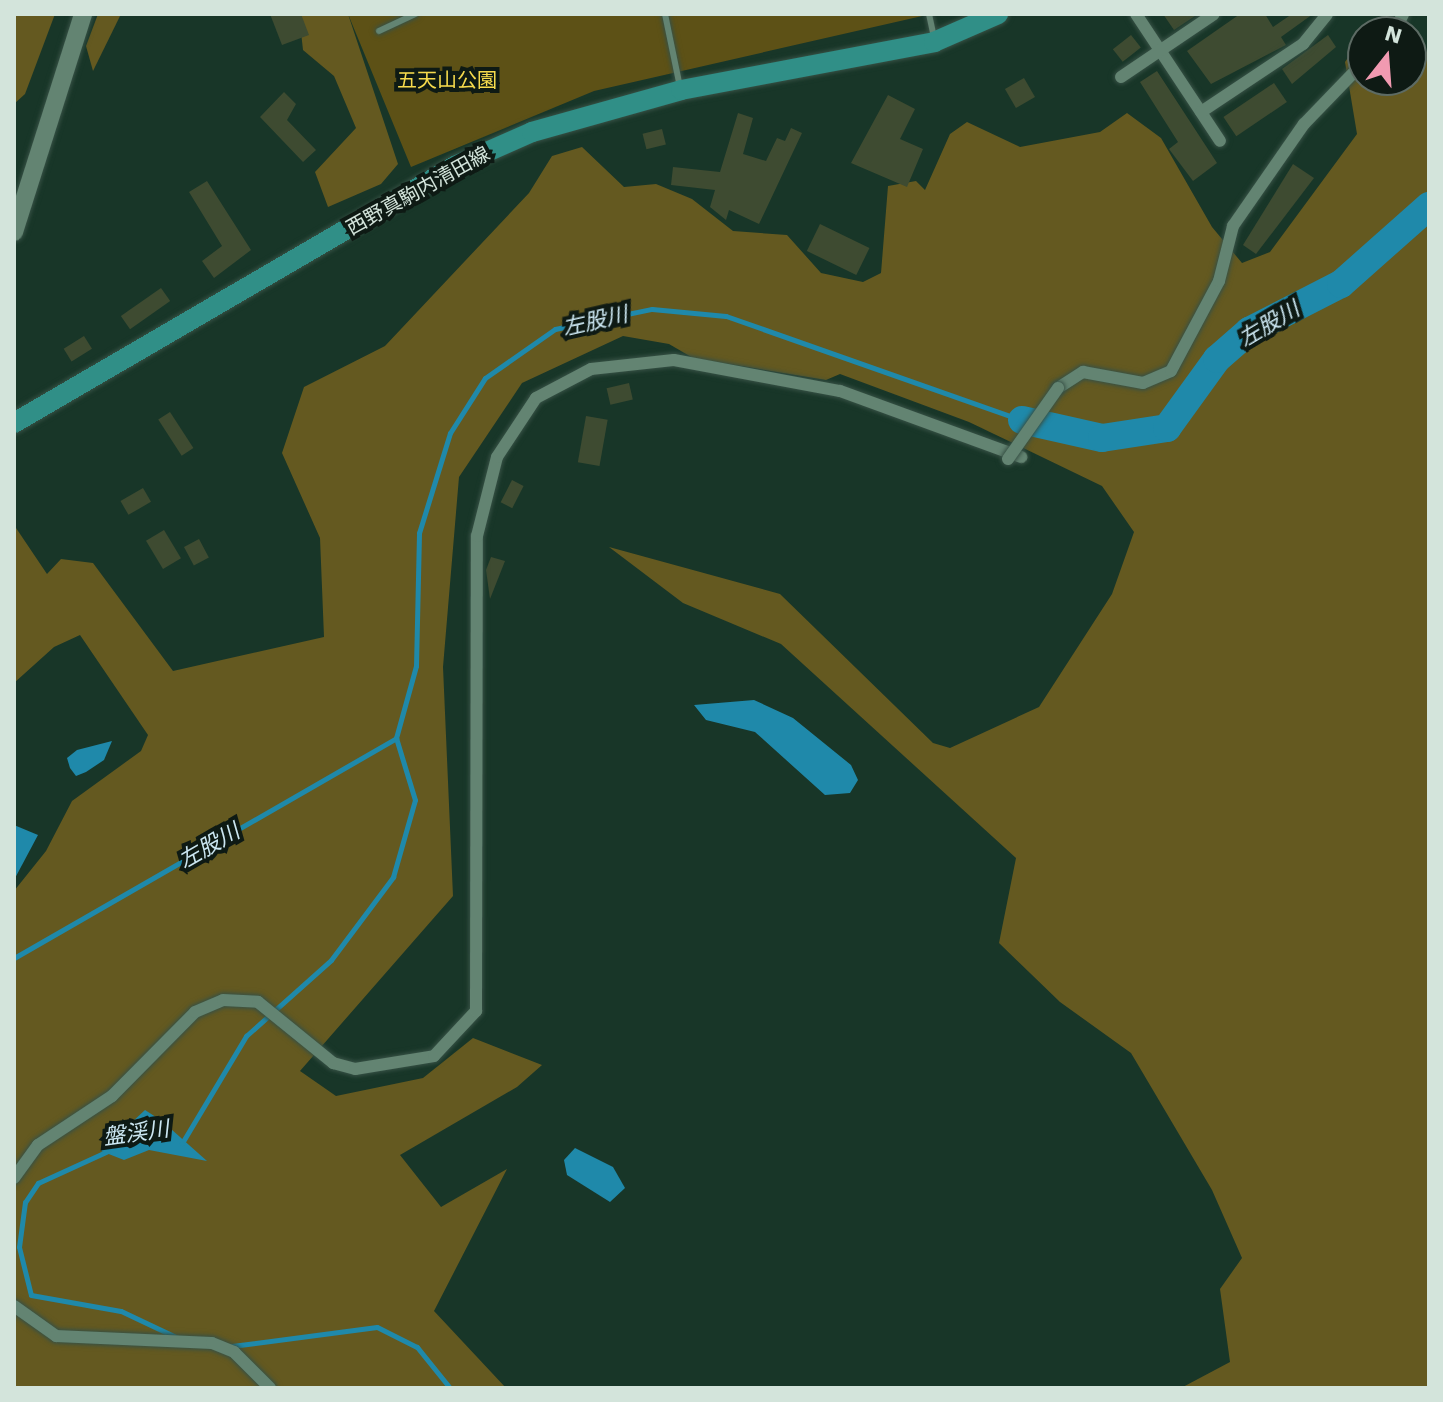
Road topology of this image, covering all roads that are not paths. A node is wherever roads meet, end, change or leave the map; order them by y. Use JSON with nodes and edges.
{"nodes":[{"id":1,"x":83,"y":14,"type":"edge"},
{"id":2,"x":415,"y":14,"type":"edge"},
{"id":3,"x":665,"y":14,"type":"edge"},
{"id":4,"x":929,"y":14,"type":"edge"},
{"id":5,"x":998,"y":14,"type":"edge"},
{"id":6,"x":1136,"y":14,"type":"edge"},
{"id":7,"x":1214,"y":14,"type":"edge"},
{"id":8,"x":1327,"y":14,"type":"edge"},
{"id":9,"x":379,"y":31,"type":"dead end"},
{"id":10,"x":934,"y":42,"type":"junction"},
{"id":11,"x":1162,"y":52,"type":"junction"},
{"id":12,"x":1121,"y":77,"type":"dead end"},
{"id":13,"x":1347,"y":80,"type":"edge"},
{"id":14,"x":681,"y":90,"type":"junction"},
{"id":15,"x":1201,"y":112,"type":"junction"},
{"id":16,"x":1220,"y":141,"type":"dead end"},
{"id":17,"x":14,"y":232,"type":"edge"},
{"id":18,"x":17,"y":416,"type":"edge"},
{"id":19,"x":14,"y":1178,"type":"edge"},
{"id":20,"x":14,"y":1306,"type":"edge"},
{"id":21,"x":270,"y":1388,"type":"edge"}],
"edges":[{"from":1,"to":17,"type":"street"},
{"from":2,"to":9,"type":"lane"},
{"from":3,"to":14,"type":"lane"},
{"from":4,"to":10,"type":"lane"},
{"from":5,"to":10,"type":"main road","name":"西野真駒内清田線"},
{"from":6,"to":11,"type":"street"},
{"from":7,"to":11,"type":"street"},
{"from":8,"to":15,"type":"street"},
{"from":10,"to":14,"type":"main road","name":"西野真駒内清田線"},
{"from":11,"to":12,"type":"street"},
{"from":11,"to":15,"type":"street"},
{"from":13,"to":19,"type":"street","bridge":true},
{"from":14,"to":18,"type":"main road","name":"西野真駒内清田線"},
{"from":15,"to":16,"type":"street"},
{"from":20,"to":21,"type":"street"}]}
